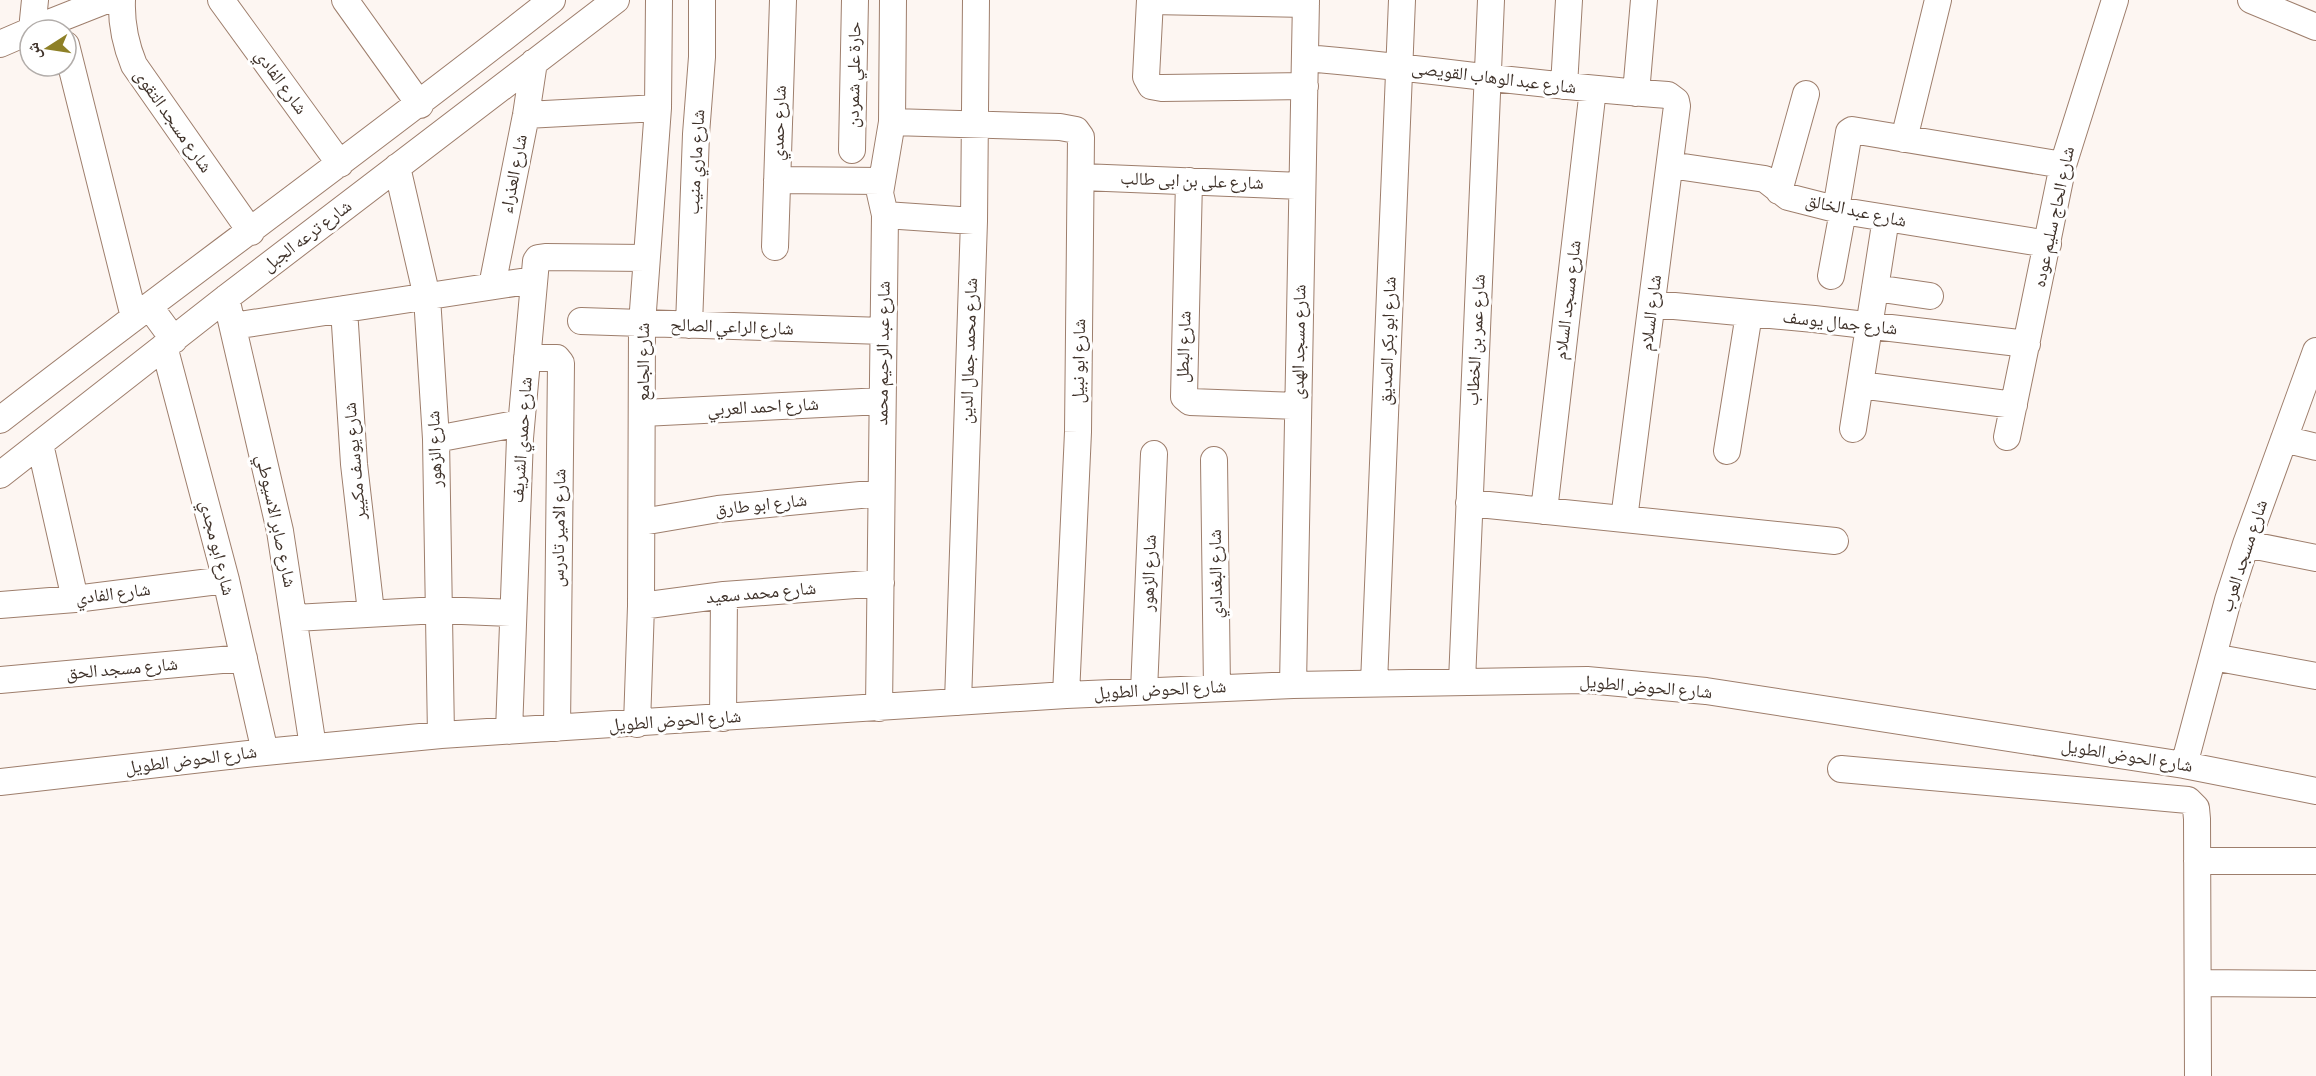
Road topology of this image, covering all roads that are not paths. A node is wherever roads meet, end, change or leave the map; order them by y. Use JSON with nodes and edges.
{"nodes":[{"id":1,"x":35,"y":0,"type":"edge"},
{"id":2,"x":107,"y":0,"type":"edge"},
{"id":3,"x":122,"y":0,"type":"edge"},
{"id":4,"x":221,"y":0,"type":"edge"},
{"id":5,"x":345,"y":0,"type":"edge"},
{"id":6,"x":552,"y":0,"type":"edge"},
{"id":7,"x":616,"y":0,"type":"edge"},
{"id":8,"x":659,"y":0,"type":"edge"},
{"id":9,"x":702,"y":0,"type":"edge"},
{"id":10,"x":783,"y":0,"type":"edge"},
{"id":11,"x":855,"y":0,"type":"edge"},
{"id":12,"x":892,"y":0,"type":"edge"},
{"id":13,"x":976,"y":0,"type":"edge"},
{"id":14,"x":1150,"y":0,"type":"edge"},
{"id":15,"x":1402,"y":0,"type":"edge"},
{"id":16,"x":1491,"y":0,"type":"edge"},
{"id":17,"x":1569,"y":0,"type":"edge"},
{"id":18,"x":1644,"y":0,"type":"edge"},
{"id":19,"x":1938,"y":0,"type":"edge"},
{"id":20,"x":2115,"y":0,"type":"edge"},
{"id":21,"x":2251,"y":0,"type":"edge"},
{"id":22,"x":1306,"y":2,"type":"edge"},
{"id":23,"x":33,"y":18,"type":"edge"},
{"id":24,"x":72,"y":18,"type":"edge"},
{"id":25,"x":2316,"y":27,"type":"edge"},
{"id":26,"x":18,"y":36,"type":"edge"},
{"id":27,"x":0,"y":44,"type":"edge"},
{"id":28,"x":1305,"y":58,"type":"junction"},
{"id":29,"x":534,"y":62,"type":"junction"},
{"id":30,"x":1399,"y":66,"type":"junction"},
{"id":31,"x":1488,"y":77,"type":"junction"},
{"id":32,"x":77,"y":78,"type":"edge"},
{"id":33,"x":1305,"y":86,"type":"junction"},
{"id":34,"x":1564,"y":86,"type":"junction"},
{"id":35,"x":1593,"y":89,"type":"junction"},
{"id":36,"x":1636,"y":93,"type":"junction"},
{"id":37,"x":1806,"y":94,"type":"dead end"},
{"id":38,"x":420,"y":105,"type":"junction"},
{"id":39,"x":1677,"y":106,"type":"joint"},
{"id":40,"x":658,"y":108,"type":"junction"},
{"id":41,"x":526,"y":115,"type":"junction"},
{"id":42,"x":892,"y":122,"type":"junction"},
{"id":43,"x":975,"y":125,"type":"junction"},
{"id":44,"x":657,"y":134,"type":"junction"},
{"id":45,"x":696,"y":134,"type":"junction"},
{"id":46,"x":1904,"y":139,"type":"junction"},
{"id":47,"x":852,"y":150,"type":"dead end"},
{"id":48,"x":340,"y":164,"type":"junction"},
{"id":49,"x":1670,"y":165,"type":"junction"},
{"id":50,"x":2063,"y":165,"type":"junction"},
{"id":51,"x":397,"y":167,"type":"junction"},
{"id":52,"x":1082,"y":177,"type":"junction"},
{"id":53,"x":777,"y":180,"type":"junction"},
{"id":54,"x":881,"y":181,"type":"junction"},
{"id":55,"x":1189,"y":181,"type":"junction"},
{"id":56,"x":1302,"y":186,"type":"junction"},
{"id":57,"x":1779,"y":191,"type":"junction"},
{"id":58,"x":1840,"y":210,"type":"junction"},
{"id":59,"x":885,"y":215,"type":"junction"},
{"id":60,"x":1886,"y":218,"type":"junction"},
{"id":61,"x":974,"y":221,"type":"junction"},
{"id":62,"x":251,"y":231,"type":"junction"},
{"id":63,"x":2048,"y":244,"type":"junction"},
{"id":64,"x":775,"y":247,"type":"dead end"},
{"id":65,"x":646,"y":258,"type":"junction"},
{"id":66,"x":1831,"y":276,"type":"dead end"},
{"id":67,"x":534,"y":280,"type":"junction"},
{"id":68,"x":492,"y":286,"type":"junction"},
{"id":69,"x":1875,"y":288,"type":"junction"},
{"id":70,"x":427,"y":297,"type":"junction"},
{"id":71,"x":1930,"y":297,"type":"dead end"},
{"id":72,"x":226,"y":298,"type":"junction"},
{"id":73,"x":1653,"y":304,"type":"junction"},
{"id":74,"x":344,"y":309,"type":"junction"},
{"id":75,"x":1749,"y":314,"type":"junction"},
{"id":76,"x":581,"y":321,"type":"dead end"},
{"id":77,"x":642,"y":324,"type":"junction"},
{"id":78,"x":689,"y":325,"type":"junction"},
{"id":79,"x":157,"y":326,"type":"junction"},
{"id":80,"x":232,"y":326,"type":"junction"},
{"id":81,"x":1869,"y":326,"type":"junction"},
{"id":82,"x":883,"y":331,"type":"junction"},
{"id":83,"x":2027,"y":344,"type":"junction"},
{"id":84,"x":2316,"y":351,"type":"edge"},
{"id":85,"x":527,"y":358,"type":"junction"},
{"id":86,"x":1860,"y":385,"type":"junction"},
{"id":87,"x":882,"y":401,"type":"junction"},
{"id":88,"x":2014,"y":405,"type":"junction"},
{"id":89,"x":1298,"y":406,"type":"junction"},
{"id":90,"x":643,"y":413,"type":"junction"},
{"id":91,"x":0,"y":420,"type":"edge"},
{"id":92,"x":521,"y":423,"type":"junction"},
{"id":93,"x":1853,"y":429,"type":"dead end"},
{"id":94,"x":2007,"y":437,"type":"dead end"},
{"id":95,"x":436,"y":438,"type":"junction"},
{"id":96,"x":2284,"y":439,"type":"junction"},
{"id":97,"x":40,"y":444,"type":"junction"},
{"id":98,"x":2316,"y":447,"type":"edge"},
{"id":99,"x":1727,"y":451,"type":"dead end"},
{"id":100,"x":1154,"y":454,"type":"dead end"},
{"id":101,"x":1214,"y":459,"type":"dead end"},
{"id":102,"x":0,"y":475,"type":"edge"},
{"id":103,"x":881,"y":493,"type":"junction"},
{"id":104,"x":1469,"y":503,"type":"junction"},
{"id":105,"x":1544,"y":511,"type":"junction"},
{"id":106,"x":1624,"y":519,"type":"junction"},
{"id":107,"x":642,"y":522,"type":"junction"},
{"id":108,"x":1835,"y":541,"type":"dead end"},
{"id":109,"x":2246,"y":544,"type":"junction"},
{"id":110,"x":2316,"y":558,"type":"edge"},
{"id":111,"x":226,"y":580,"type":"junction"},
{"id":112,"x":880,"y":583,"type":"junction"},
{"id":113,"x":724,"y":595,"type":"junction"},
{"id":114,"x":75,"y":598,"type":"junction"},
{"id":115,"x":0,"y":604,"type":"edge"},
{"id":116,"x":641,"y":606,"type":"junction"},
{"id":117,"x":438,"y":610,"type":"junction"},
{"id":118,"x":371,"y":612,"type":"junction"},
{"id":119,"x":513,"y":613,"type":"junction"},
{"id":120,"x":295,"y":618,"type":"junction"},
{"id":121,"x":2213,"y":657,"type":"junction"},
{"id":122,"x":244,"y":658,"type":"junction"},
{"id":123,"x":2316,"y":676,"type":"edge"},
{"id":124,"x":0,"y":680,"type":"edge"},
{"id":125,"x":1462,"y":681,"type":"junction"},
{"id":126,"x":1374,"y":683,"type":"junction"},
{"id":127,"x":1293,"y":685,"type":"junction"},
{"id":128,"x":1217,"y":688,"type":"junction"},
{"id":129,"x":1144,"y":691,"type":"junction"},
{"id":130,"x":1066,"y":695,"type":"junction"},
{"id":131,"x":958,"y":702,"type":"junction"},
{"id":132,"x":879,"y":708,"type":"junction"},
{"id":133,"x":723,"y":718,"type":"junction"},
{"id":134,"x":637,"y":724,"type":"junction"},
{"id":135,"x":557,"y":728,"type":"junction"},
{"id":136,"x":509,"y":731,"type":"junction"},
{"id":137,"x":441,"y":735,"type":"junction"},
{"id":138,"x":314,"y":747,"type":"junction"},
{"id":139,"x":265,"y":752,"type":"junction"},
{"id":140,"x":2184,"y":765,"type":"junction"},
{"id":141,"x":1840,"y":769,"type":"dead end"},
{"id":142,"x":0,"y":782,"type":"edge"},
{"id":143,"x":2316,"y":790,"type":"edge"},
{"id":144,"x":2197,"y":861,"type":"junction"},
{"id":145,"x":2316,"y":861,"type":"edge"},
{"id":146,"x":2198,"y":983,"type":"junction"},
{"id":147,"x":2316,"y":984,"type":"edge"},
{"id":148,"x":2198,"y":1076,"type":"edge"}],
"edges":[{"from":1,"to":23,"type":"street"},
{"from":2,"to":24,"type":"street"},
{"from":3,"to":62,"type":"street","name":"شارع مسجد التقوى"},
{"from":4,"to":48,"type":"street","name":"شارع الفادي"},
{"from":5,"to":38,"type":"street"},
{"from":6,"to":38,"type":"street","name":"شارع ترعه الجبل"},
{"from":7,"to":29,"type":"street","name":"شارع ترعه الجبل"},
{"from":8,"to":40,"type":"street","name":"شارع الجامع"},
{"from":9,"to":45,"type":"street","name":"شارع ماري منيب"},
{"from":10,"to":53,"type":"street","name":"شارع حمدي"},
{"from":11,"to":47,"type":"street","name":"حارة علي شمردن"},
{"from":12,"to":42,"type":"street","name":"شارع عبد الرحيم محمد"},
{"from":13,"to":43,"type":"street","name":"شارع محمد جمال الدين"},
{"from":14,"to":22,"type":"street"},
{"from":14,"to":33,"type":"street"},
{"from":15,"to":30,"type":"street","name":"شارع ابو بكر الصديق"},
{"from":16,"to":31,"type":"street","name":"شارع عمر بن الخطاب"},
{"from":17,"to":34,"type":"street"},
{"from":18,"to":36,"type":"street"},
{"from":19,"to":46,"type":"street"},
{"from":20,"to":50,"type":"street","name":"شارع الحاج سليم عوده"},
{"from":21,"to":25,"type":"street"},
{"from":22,"to":28,"type":"street","name":"شارع مسجد الهدى"},
{"from":26,"to":27,"type":"street"},
{"from":28,"to":30,"type":"street","name":"شارع عبد الوهاب القويصى"},
{"from":28,"to":33,"type":"street","name":"شارع مسجد الهدى"},
{"from":29,"to":41,"type":"street","name":"شارع العذراء"},
{"from":29,"to":51,"type":"street","name":"شارع ترعه الجبل"},
{"from":30,"to":31,"type":"street","name":"شارع عبد الوهاب القويصى"},
{"from":30,"to":126,"type":"street","name":"شارع ابو بكر الصديق"},
{"from":31,"to":34,"type":"street","name":"شارع عبد الوهاب القويصى"},
{"from":31,"to":104,"type":"street","name":"شارع عمر بن الخطاب"},
{"from":32,"to":79,"type":"street","name":"شارع ابو مجدي"},
{"from":33,"to":56,"type":"street","name":"شارع مسجد الهدى"},
{"from":34,"to":35,"type":"street","name":"شارع عبد الوهاب القويصى"},
{"from":35,"to":36,"type":"street","name":"شارع عبد الوهاب القويصى"},
{"from":35,"to":105,"type":"street","name":"شارع مسجد السلام"},
{"from":36,"to":39,"type":"street","name":"شارع عبد الوهاب القويصى"},
{"from":37,"to":57,"type":"street"},
{"from":38,"to":48,"type":"street","name":"شارع ترعه الجبل"},
{"from":39,"to":49,"type":"street","name":"شارع السلام"},
{"from":40,"to":41,"type":"street"},
{"from":40,"to":44,"type":"street","name":"شارع الجامع"},
{"from":41,"to":68,"type":"street","name":"شارع العذراء"},
{"from":42,"to":43,"type":"street"},
{"from":42,"to":54,"type":"street","name":"شارع عبد الرحيم محمد"},
{"from":43,"to":52,"type":"street","name":"شارع ابو نبيل"},
{"from":43,"to":61,"type":"street","name":"شارع محمد جمال الدين"},
{"from":44,"to":45,"type":"street"},
{"from":44,"to":65,"type":"street","name":"شارع الجامع"},
{"from":45,"to":78,"type":"street","name":"شارع ماري منيب"},
{"from":46,"to":50,"type":"street"},
{"from":46,"to":58,"type":"street"},
{"from":48,"to":62,"type":"street","name":"شارع ترعه الجبل"},
{"from":49,"to":57,"type":"street","name":"شارع عبد الخالق"},
{"from":49,"to":73,"type":"street","name":"شارع السلام"},
{"from":50,"to":63,"type":"street","name":"شارع الحاج سليم عوده"},
{"from":51,"to":70,"type":"street","name":"شارع الزهور"},
{"from":51,"to":72,"type":"street","name":"شارع ترعه الجبل"},
{"from":52,"to":55,"type":"street","name":"شارع على بن ابى طالب"},
{"from":52,"to":130,"type":"street","name":"شارع ابو نبيل"},
{"from":53,"to":54,"type":"street"},
{"from":53,"to":64,"type":"street","name":"شارع حمدي"},
{"from":54,"to":59,"type":"street","name":"شارع عبد الرحيم محمد"},
{"from":55,"to":56,"type":"street","name":"شارع على بن ابى طالب"},
{"from":55,"to":89,"type":"street","name":"شارع البطل"},
{"from":56,"to":89,"type":"street","name":"شارع مسجد الهدى"},
{"from":57,"to":58,"type":"street","name":"شارع عبد الخالق"},
{"from":58,"to":60,"type":"street","name":"شارع عبد الخالق"},
{"from":58,"to":66,"type":"street"},
{"from":59,"to":61,"type":"street"},
{"from":59,"to":82,"type":"street","name":"شارع عبد الرحيم محمد"},
{"from":60,"to":63,"type":"street","name":"شارع عبد الخالق"},
{"from":60,"to":69,"type":"street"},
{"from":61,"to":131,"type":"street","name":"شارع محمد جمال الدين"},
{"from":62,"to":79,"type":"street","name":"شارع ترعه الجبل"},
{"from":63,"to":83,"type":"street","name":"شارع الحاج سليم عوده"},
{"from":65,"to":67,"type":"street","name":"شارع حمدي الشريف"},
{"from":65,"to":77,"type":"street","name":"شارع الجامع"},
{"from":67,"to":68,"type":"street"},
{"from":67,"to":85,"type":"street","name":"شارع حمدي الشريف"},
{"from":68,"to":70,"type":"street"},
{"from":69,"to":71,"type":"street"},
{"from":69,"to":81,"type":"street"},
{"from":70,"to":74,"type":"street"},
{"from":70,"to":95,"type":"street","name":"شارع الزهور"},
{"from":72,"to":79,"type":"street","name":"شارع ترعه الجبل"},
{"from":72,"to":80,"type":"street","name":"شارع صابر الاسيوطي"},
{"from":73,"to":75,"type":"street","name":"شارع جمال يوسف"},
{"from":73,"to":106,"type":"street","name":"شارع السلام"},
{"from":74,"to":80,"type":"street"},
{"from":74,"to":118,"type":"street","name":"شارع يوسف مكيير"},
{"from":75,"to":81,"type":"street","name":"شارع جمال يوسف"},
{"from":75,"to":99,"type":"street"},
{"from":76,"to":77,"type":"street","name":"شارع الراعي الصالح"},
{"from":77,"to":78,"type":"street","name":"شارع الراعي الصالح"},
{"from":77,"to":90,"type":"street","name":"شارع الجامع"},
{"from":78,"to":82,"type":"street","name":"شارع الراعي الصالح"},
{"from":79,"to":91,"type":"street","name":"شارع ترعه الجبل"},
{"from":79,"to":97,"type":"street","name":"شارع ترعه الجبل"},
{"from":79,"to":111,"type":"street","name":"شارع ابو مجدي"},
{"from":80,"to":120,"type":"street","name":"شارع صابر الاسيوطي"},
{"from":81,"to":83,"type":"street","name":"شارع جمال يوسف"},
{"from":81,"to":86,"type":"street"},
{"from":82,"to":87,"type":"street","name":"شارع عبد الرحيم محمد"},
{"from":83,"to":88,"type":"street","name":"شارع الحاج سليم عوده"},
{"from":84,"to":96,"type":"street","name":"شارع مسجد العرب"},
{"from":85,"to":92,"type":"street","name":"شارع حمدي الشريف"},
{"from":85,"to":135,"type":"street","name":"شارع الامير تادرس"},
{"from":86,"to":88,"type":"street"},
{"from":86,"to":93,"type":"street"},
{"from":87,"to":90,"type":"street","name":"شارع احمد العربي"},
{"from":87,"to":103,"type":"street","name":"شارع عبد الرحيم محمد"},
{"from":88,"to":94,"type":"street","name":"شارع الحاج سليم عوده"},
{"from":89,"to":127,"type":"street","name":"شارع مسجد الهدى"},
{"from":90,"to":107,"type":"street","name":"شارع الجامع"},
{"from":92,"to":95,"type":"street"},
{"from":92,"to":119,"type":"street","name":"شارع حمدي الشريف"},
{"from":95,"to":117,"type":"street","name":"شارع الزهور"},
{"from":96,"to":98,"type":"street"},
{"from":96,"to":109,"type":"street","name":"شارع مسجد العرب"},
{"from":97,"to":102,"type":"street","name":"شارع ترعه الجبل"},
{"from":97,"to":114,"type":"street"},
{"from":100,"to":129,"type":"street","name":"شارع الزهور"},
{"from":101,"to":128,"type":"street","name":"شارع البغدادي"},
{"from":103,"to":107,"type":"street","name":"شارع ابو طارق"},
{"from":103,"to":112,"type":"street","name":"شارع عبد الرحيم محمد"},
{"from":104,"to":105,"type":"street"},
{"from":104,"to":125,"type":"street","name":"شارع عمر بن الخطاب"},
{"from":105,"to":106,"type":"street"},
{"from":106,"to":108,"type":"street"},
{"from":107,"to":116,"type":"street","name":"شارع الجامع"},
{"from":109,"to":110,"type":"street"},
{"from":109,"to":121,"type":"street","name":"شارع مسجد العرب"},
{"from":111,"to":114,"type":"street","name":"شارع الفادي"},
{"from":111,"to":122,"type":"street","name":"شارع ابو مجدي"},
{"from":112,"to":113,"type":"street","name":"شارع محمد سعيد"},
{"from":112,"to":132,"type":"street","name":"شارع عبد الرحيم محمد"},
{"from":113,"to":116,"type":"street","name":"شارع محمد سعيد"},
{"from":113,"to":133,"type":"street"},
{"from":114,"to":115,"type":"street","name":"شارع الفادي"},
{"from":116,"to":134,"type":"street","name":"شارع الجامع"},
{"from":117,"to":118,"type":"street"},
{"from":117,"to":119,"type":"street"},
{"from":117,"to":137,"type":"street","name":"شارع الزهور"},
{"from":118,"to":120,"type":"street"},
{"from":119,"to":136,"type":"street","name":"شارع حمدي الشريف"},
{"from":120,"to":138,"type":"street","name":"شارع صابر الاسيوطي"},
{"from":121,"to":123,"type":"street"},
{"from":121,"to":140,"type":"street","name":"شارع مسجد العرب"},
{"from":122,"to":124,"type":"street","name":"شارع مسجد الحق"},
{"from":122,"to":139,"type":"street","name":"شارع ابو مجدي"},
{"from":125,"to":126,"type":"street","name":"شارع الحوض الطويل"},
{"from":125,"to":140,"type":"street","name":"شارع الحوض الطويل"},
{"from":126,"to":127,"type":"street","name":"شارع الحوض الطويل"},
{"from":127,"to":128,"type":"street","name":"شارع الحوض الطويل"},
{"from":128,"to":129,"type":"street","name":"شارع الحوض الطويل"},
{"from":129,"to":130,"type":"street","name":"شارع الحوض الطويل"},
{"from":130,"to":131,"type":"street","name":"شارع الحوض الطويل"},
{"from":131,"to":132,"type":"street","name":"شارع الحوض الطويل"},
{"from":132,"to":133,"type":"street","name":"شارع الحوض الطويل"},
{"from":133,"to":134,"type":"street","name":"شارع الحوض الطويل"},
{"from":134,"to":135,"type":"street","name":"شارع الحوض الطويل"},
{"from":135,"to":136,"type":"street","name":"شارع الحوض الطويل"},
{"from":136,"to":137,"type":"street","name":"شارع الحوض الطويل"},
{"from":137,"to":138,"type":"street","name":"شارع الحوض الطويل"},
{"from":138,"to":139,"type":"street","name":"شارع الحوض الطويل"},
{"from":139,"to":142,"type":"street","name":"شارع الحوض الطويل"},
{"from":140,"to":143,"type":"street","name":"شارع الحوض الطويل"},
{"from":141,"to":144,"type":"street"},
{"from":144,"to":145,"type":"street"},
{"from":144,"to":146,"type":"street"},
{"from":146,"to":147,"type":"street"},
{"from":146,"to":148,"type":"street"}]}
